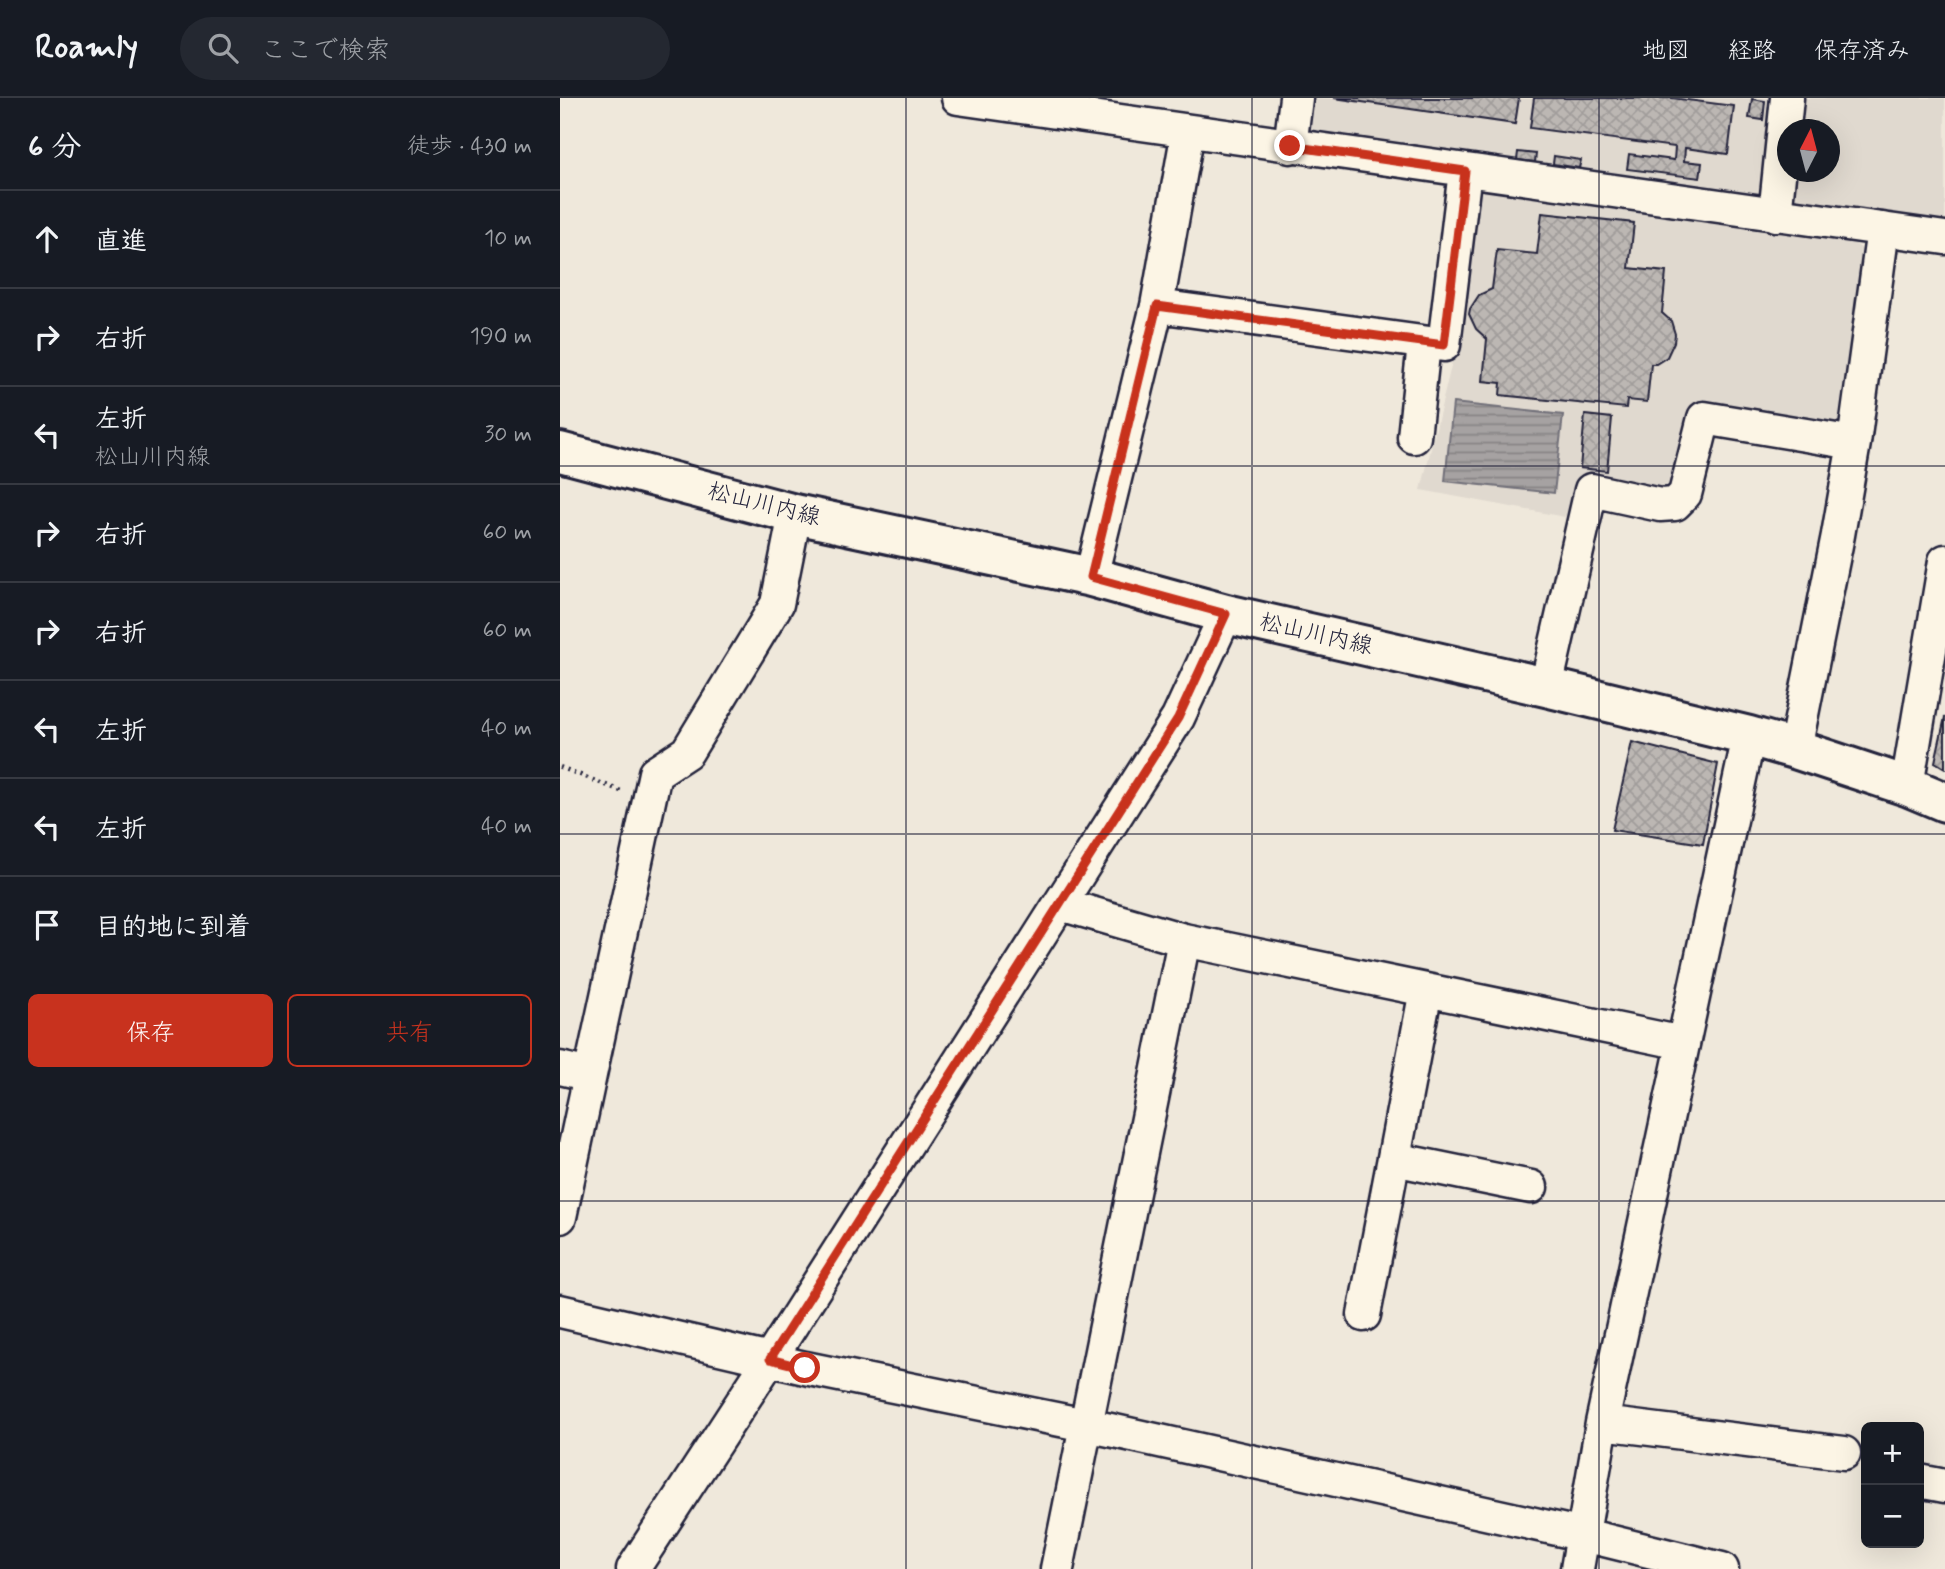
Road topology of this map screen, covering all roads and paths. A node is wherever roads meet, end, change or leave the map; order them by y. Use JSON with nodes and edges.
{"nodes":[{"id":1,"x":958,"y":98,"type":"edge"},
{"id":2,"x":1296,"y":98,"type":"edge"},
{"id":3,"x":1787,"y":98,"type":"edge"},
{"id":4,"x":1188,"y":131,"type":"junction"},
{"id":5,"x":1290,"y":146,"type":"junction"},
{"id":6,"x":1465,"y":171,"type":"junction"},
{"id":7,"x":1775,"y":215,"type":"junction"},
{"id":8,"x":1883,"y":229,"type":"junction"},
{"id":9,"x":1945,"y":238,"type":"edge"},
{"id":10,"x":1157,"y":306,"type":"junction"},
{"id":11,"x":1424,"y":344,"type":"junction"},
{"id":12,"x":1414,"y":437,"type":"dead end"},
{"id":13,"x":1854,"y":443,"type":"junction"},
{"id":14,"x":560,"y":452,"type":"edge"},
{"id":15,"x":795,"y":514,"type":"junction"},
{"id":16,"x":1945,"y":561,"type":"edge"},
{"id":17,"x":1091,"y":577,"type":"junction"},
{"id":18,"x":1226,"y":614,"type":"junction"},
{"id":19,"x":1546,"y":687,"type":"junction"},
{"id":20,"x":1749,"y":736,"type":"junction"},
{"id":21,"x":1795,"y":749,"type":"junction"},
{"id":22,"x":560,"y":768,"type":"edge"},
{"id":23,"x":1907,"y":786,"type":"junction"},
{"id":24,"x":649,"y":802,"type":"junction"},
{"id":25,"x":1945,"y":803,"type":"edge"},
{"id":26,"x":1059,"y":904,"type":"junction"},
{"id":27,"x":1184,"y":940,"type":"junction"},
{"id":28,"x":1426,"y":990,"type":"junction"},
{"id":29,"x":1683,"y":1043,"type":"junction"},
{"id":30,"x":575,"y":1072,"type":"edge"},
{"id":31,"x":1394,"y":1159,"type":"junction"},
{"id":32,"x":1531,"y":1187,"type":"dead end"},
{"id":33,"x":560,"y":1217,"type":"edge"},
{"id":34,"x":560,"y":1311,"type":"edge"},
{"id":35,"x":1364,"y":1315,"type":"dead end"},
{"id":36,"x":770,"y":1359,"type":"junction"},
{"id":37,"x":1602,"y":1423,"type":"junction"},
{"id":38,"x":1087,"y":1427,"type":"junction"},
{"id":39,"x":1844,"y":1454,"type":"dead end"},
{"id":40,"x":1924,"y":1482,"type":"edge"},
{"id":41,"x":1945,"y":1486,"type":"edge"},
{"id":42,"x":1584,"y":1535,"type":"junction"},
{"id":43,"x":633,"y":1569,"type":"edge"},
{"id":44,"x":1057,"y":1569,"type":"edge"},
{"id":45,"x":1577,"y":1569,"type":"edge"},
{"id":46,"x":1722,"y":1569,"type":"edge"}],
"edges":[{"from":1,"to":4,"type":"street"},
{"from":2,"to":5,"type":"street"},
{"from":3,"to":7,"type":"street"},
{"from":4,"to":5,"type":"street"},
{"from":4,"to":10,"type":"street"},
{"from":5,"to":6,"type":"street"},
{"from":6,"to":7,"type":"street"},
{"from":6,"to":11,"type":"street"},
{"from":7,"to":8,"type":"street"},
{"from":8,"to":9,"type":"street"},
{"from":8,"to":13,"type":"street"},
{"from":10,"to":11,"type":"street"},
{"from":10,"to":17,"type":"street"},
{"from":11,"to":12,"type":"street"},
{"from":13,"to":19,"type":"street"},
{"from":13,"to":21,"type":"street"},
{"from":14,"to":15,"type":"main road","name":"松山川内線"},
{"from":15,"to":17,"type":"main road","name":"松山川内線"},
{"from":15,"to":24,"type":"street"},
{"from":16,"to":23,"type":"street"},
{"from":17,"to":18,"type":"main road","name":"松山川内線"},
{"from":18,"to":19,"type":"main road","name":"松山川内線"},
{"from":18,"to":26,"type":"street"},
{"from":19,"to":20,"type":"main road","name":"松山川内線"},
{"from":20,"to":21,"type":"main road","name":"松山川内線"},
{"from":20,"to":29,"type":"street"},
{"from":21,"to":23,"type":"main road","name":"松山川内線"},
{"from":22,"to":24,"type":"path"},
{"from":23,"to":25,"type":"main road","name":"松山川内線"},
{"from":24,"to":30,"type":"street"},
{"from":26,"to":27,"type":"street"},
{"from":26,"to":36,"type":"street"},
{"from":27,"to":28,"type":"street"},
{"from":27,"to":38,"type":"street"},
{"from":28,"to":29,"type":"street"},
{"from":28,"to":31,"type":"street"},
{"from":29,"to":37,"type":"street"},
{"from":30,"to":33,"type":"street"},
{"from":31,"to":32,"type":"street"},
{"from":31,"to":35,"type":"street"},
{"from":34,"to":36,"type":"street"},
{"from":36,"to":38,"type":"street"},
{"from":36,"to":43,"type":"street"},
{"from":37,"to":39,"type":"street"},
{"from":37,"to":42,"type":"street"},
{"from":38,"to":42,"type":"street"},
{"from":38,"to":44,"type":"street"},
{"from":40,"to":41,"type":"street"},
{"from":42,"to":45,"type":"street"},
{"from":42,"to":46,"type":"street"}]}
